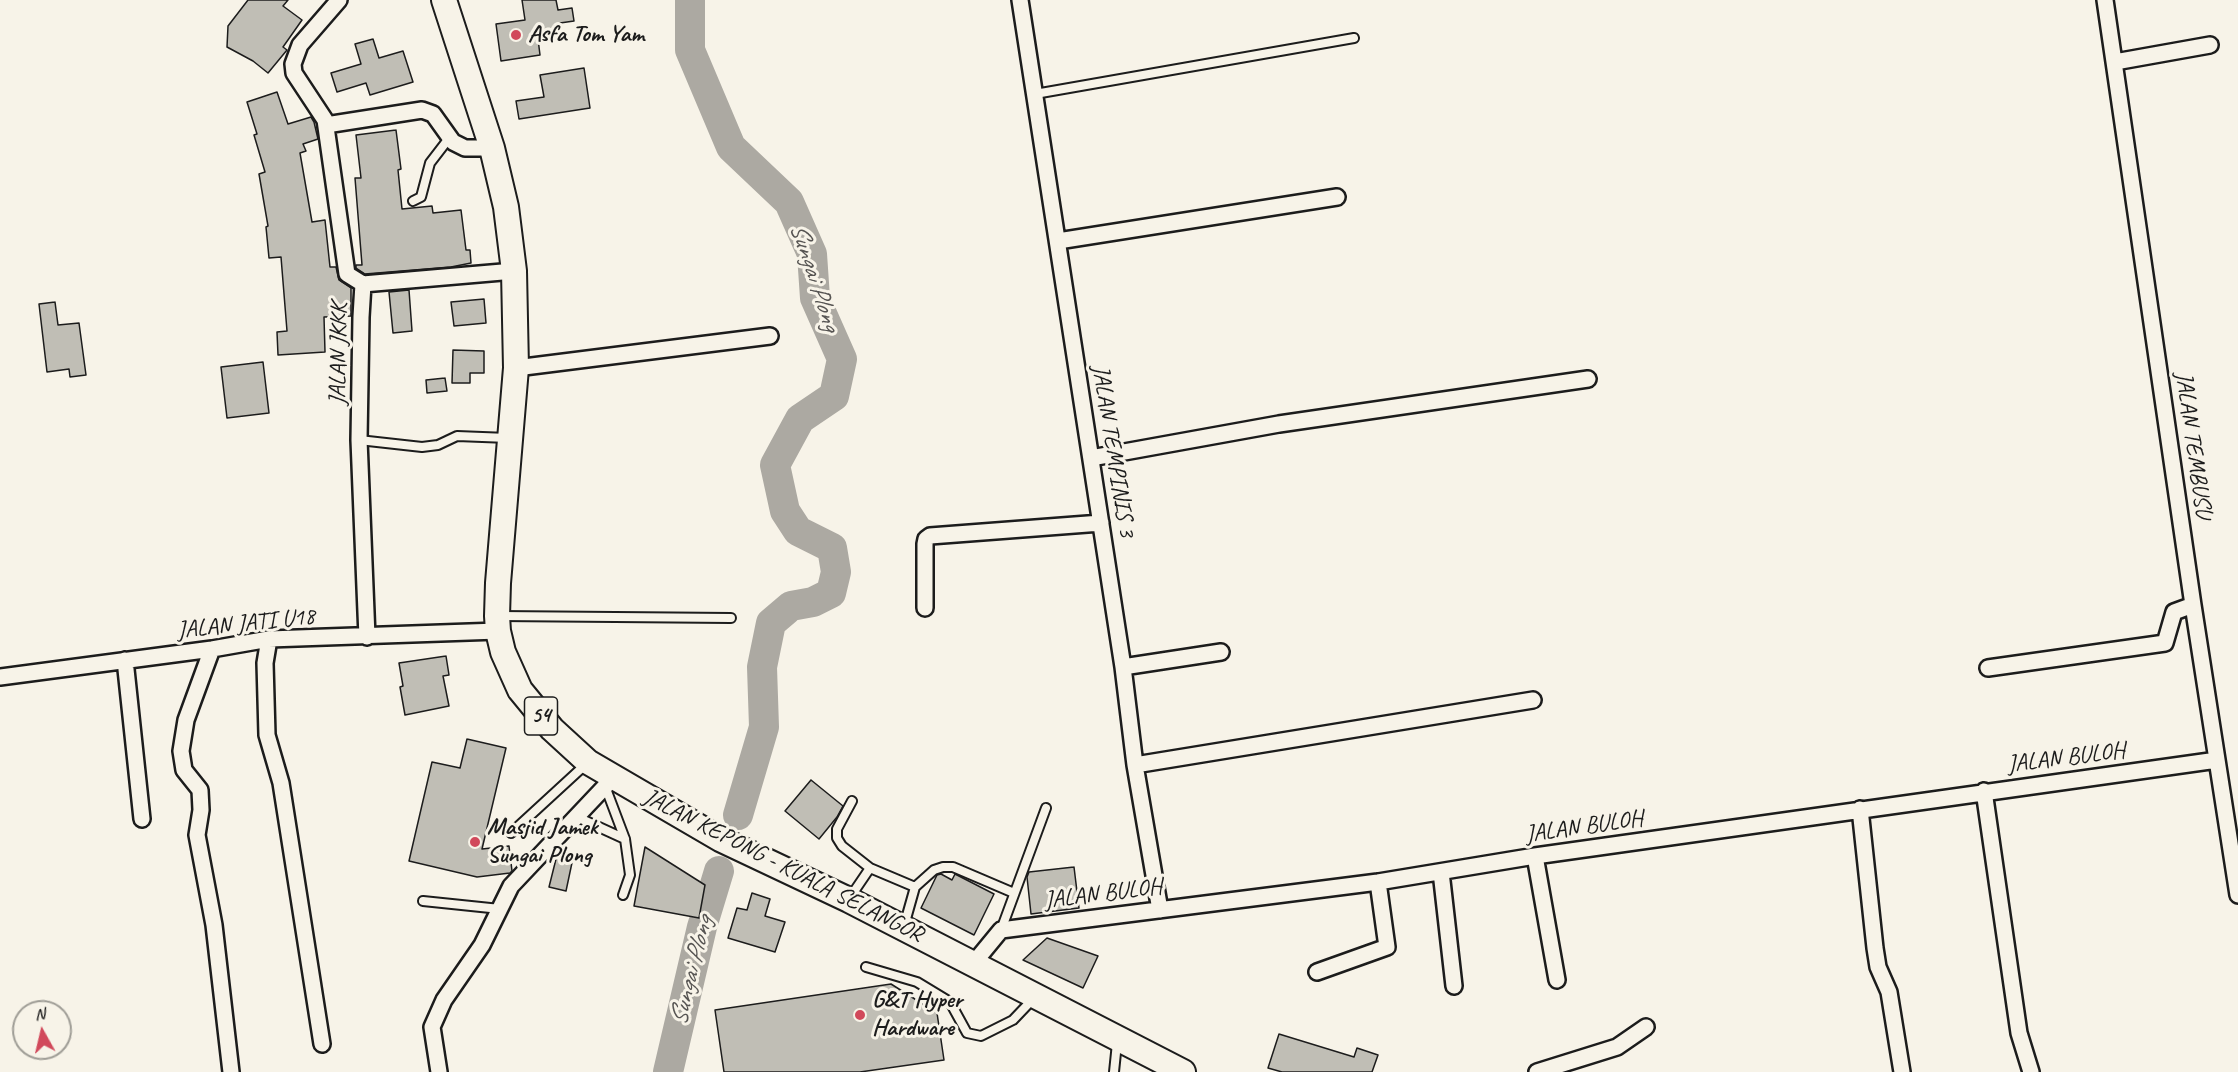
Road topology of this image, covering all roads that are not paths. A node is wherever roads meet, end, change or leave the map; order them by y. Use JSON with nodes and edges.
{"nodes":[{"id":1,"x":339,"y":0,"type":"edge"},
{"id":2,"x":444,"y":0,"type":"edge"},
{"id":3,"x":1020,"y":0,"type":"edge"},
{"id":4,"x":2105,"y":0,"type":"edge"},
{"id":5,"x":1354,"y":38,"type":"dead end"},
{"id":6,"x":2210,"y":45,"type":"dead end"},
{"id":7,"x":2115,"y":62,"type":"junction"},
{"id":8,"x":1035,"y":94,"type":"junction"},
{"id":9,"x":326,"y":125,"type":"junction"},
{"id":10,"x":450,"y":137,"type":"junction"},
{"id":11,"x":492,"y":148,"type":"junction"},
{"id":12,"x":1337,"y":197,"type":"dead end"},
{"id":13,"x":413,"y":201,"type":"dead end"},
{"id":14,"x":1058,"y":241,"type":"junction"},
{"id":15,"x":514,"y":271,"type":"junction"},
{"id":16,"x":363,"y":284,"type":"junction"},
{"id":17,"x":770,"y":336,"type":"dead end"},
{"id":18,"x":516,"y":368,"type":"junction"},
{"id":19,"x":1588,"y":379,"type":"dead end"},
{"id":20,"x":511,"y":438,"type":"junction"},
{"id":21,"x":359,"y":440,"type":"junction"},
{"id":22,"x":1091,"y":459,"type":"junction"},
{"id":23,"x":1101,"y":522,"type":"junction"},
{"id":24,"x":2193,"y":605,"type":"junction"},
{"id":25,"x":925,"y":608,"type":"dead end"},
{"id":26,"x":731,"y":618,"type":"dead end"},
{"id":27,"x":498,"y":624,"type":"junction"},
{"id":28,"x":367,"y":637,"type":"junction"},
{"id":29,"x":269,"y":639,"type":"junction"},
{"id":30,"x":212,"y":649,"type":"junction"},
{"id":31,"x":1221,"y":652,"type":"dead end"},
{"id":32,"x":125,"y":660,"type":"junction"},
{"id":33,"x":1123,"y":667,"type":"junction"},
{"id":34,"x":1988,"y":668,"type":"dead end"},
{"id":35,"x":0,"y":677,"type":"edge"},
{"id":36,"x":1533,"y":700,"type":"dead end"},
{"id":37,"x":2217,"y":760,"type":"junction"},
{"id":38,"x":588,"y":762,"type":"junction"},
{"id":39,"x":1135,"y":765,"type":"junction"},
{"id":40,"x":609,"y":782,"type":"junction"},
{"id":41,"x":1984,"y":791,"type":"junction"},
{"id":42,"x":852,"y":801,"type":"dead end"},
{"id":43,"x":1046,"y":808,"type":"dead end"},
{"id":44,"x":1860,"y":809,"type":"junction"},
{"id":45,"x":577,"y":817,"type":"junction"},
{"id":46,"x":142,"y":819,"type":"dead end"},
{"id":47,"x":511,"y":833,"type":"dead end"},
{"id":48,"x":625,"y":839,"type":"junction"},
{"id":49,"x":1535,"y":856,"type":"junction"},
{"id":50,"x":870,"y":868,"type":"junction"},
{"id":51,"x":1441,"y":872,"type":"junction"},
{"id":52,"x":1378,"y":882,"type":"junction"},
{"id":53,"x":915,"y":887,"type":"junction"},
{"id":54,"x":1014,"y":893,"type":"junction"},
{"id":55,"x":2238,"y":894,"type":"edge"},
{"id":56,"x":623,"y":895,"type":"dead end"},
{"id":57,"x":849,"y":900,"type":"junction"},
{"id":58,"x":423,"y":901,"type":"dead end"},
{"id":59,"x":500,"y":909,"type":"junction"},
{"id":60,"x":1160,"y":910,"type":"junction"},
{"id":61,"x":903,"y":928,"type":"junction"},
{"id":62,"x":1001,"y":930,"type":"junction"},
{"id":63,"x":973,"y":964,"type":"junction"},
{"id":64,"x":866,"y":967,"type":"dead end"},
{"id":65,"x":1317,"y":972,"type":"dead end"},
{"id":66,"x":1557,"y":980,"type":"dead end"},
{"id":67,"x":1454,"y":987,"type":"dead end"},
{"id":68,"x":1036,"y":996,"type":"junction"},
{"id":69,"x":1646,"y":1027,"type":"dead end"},
{"id":70,"x":1118,"y":1039,"type":"junction"},
{"id":71,"x":322,"y":1044,"type":"dead end"},
{"id":72,"x":231,"y":1072,"type":"edge"},
{"id":73,"x":439,"y":1072,"type":"edge"},
{"id":74,"x":1114,"y":1072,"type":"edge"},
{"id":75,"x":1183,"y":1072,"type":"edge"},
{"id":76,"x":1537,"y":1072,"type":"edge"},
{"id":77,"x":1902,"y":1072,"type":"edge"},
{"id":78,"x":2031,"y":1072,"type":"edge"}],
"edges":[{"from":1,"to":9,"type":"street","name":"JALAN JKKK"},
{"from":2,"to":11,"type":"highway","name":"JALAN KEPONG - KUALA SELANGOR","number":"54"},
{"from":3,"to":8,"type":"street","name":"JALAN TEMPINIS 3"},
{"from":4,"to":7,"type":"street","name":"JALAN TEMBUSU"},
{"from":5,"to":8,"type":"lane"},
{"from":6,"to":7,"type":"street"},
{"from":7,"to":24,"type":"street","name":"JALAN TEMBUSU"},
{"from":8,"to":14,"type":"street","name":"JALAN TEMPINIS 3"},
{"from":9,"to":10,"type":"street"},
{"from":9,"to":16,"type":"street","name":"JALAN JKKK"},
{"from":10,"to":11,"type":"street"},
{"from":10,"to":13,"type":"lane"},
{"from":11,"to":15,"type":"highway","name":"JALAN KEPONG - KUALA SELANGOR","number":"54"},
{"from":12,"to":14,"type":"street"},
{"from":14,"to":22,"type":"street","name":"JALAN TEMPINIS 3"},
{"from":15,"to":16,"type":"street"},
{"from":15,"to":18,"type":"highway","name":"JALAN KEPONG - KUALA SELANGOR","number":"54"},
{"from":16,"to":21,"type":"street","name":"JALAN JKKK"},
{"from":17,"to":18,"type":"street"},
{"from":18,"to":20,"type":"highway","name":"JALAN KEPONG - KUALA SELANGOR","number":"54"},
{"from":19,"to":22,"type":"street"},
{"from":20,"to":21,"type":"lane"},
{"from":20,"to":27,"type":"highway","name":"JALAN KEPONG - KUALA SELANGOR","number":"54"},
{"from":21,"to":28,"type":"street","name":"JALAN JKKK"},
{"from":22,"to":23,"type":"street","name":"JALAN TEMPINIS 3"},
{"from":23,"to":25,"type":"street"},
{"from":23,"to":33,"type":"street","name":"JALAN TEMPINIS 3"},
{"from":24,"to":34,"type":"street"},
{"from":24,"to":37,"type":"street","name":"JALAN TEMBUSU"},
{"from":26,"to":27,"type":"lane"},
{"from":27,"to":28,"type":"street","name":"JALAN JATI U18"},
{"from":27,"to":38,"type":"highway","name":"JALAN KEPONG - KUALA SELANGOR","number":"54"},
{"from":28,"to":29,"type":"street","name":"JALAN JATI U18"},
{"from":29,"to":30,"type":"street","name":"JALAN JATI U18"},
{"from":29,"to":71,"type":"street"},
{"from":30,"to":32,"type":"street","name":"JALAN JATI U18"},
{"from":30,"to":72,"type":"street"},
{"from":31,"to":33,"type":"street"},
{"from":32,"to":35,"type":"street","name":"JALAN JATI U18"},
{"from":32,"to":46,"type":"street"},
{"from":33,"to":39,"type":"street","name":"JALAN TEMPINIS 3"},
{"from":36,"to":39,"type":"street"},
{"from":37,"to":41,"type":"street","name":"JALAN BULOH"},
{"from":37,"to":55,"type":"street","name":"JALAN TEMBUSU"},
{"from":38,"to":40,"type":"highway","name":"JALAN KEPONG - KUALA SELANGOR","number":"54"},
{"from":38,"to":47,"type":"lane"},
{"from":39,"to":60,"type":"street","name":"JALAN TEMPINIS 3"},
{"from":40,"to":45,"type":"street"},
{"from":40,"to":48,"type":"lane"},
{"from":40,"to":57,"type":"highway","name":"JALAN KEPONG - KUALA SELANGOR","number":"54"},
{"from":41,"to":44,"type":"street","name":"JALAN BULOH"},
{"from":41,"to":78,"type":"street"},
{"from":42,"to":50,"type":"lane"},
{"from":43,"to":54,"type":"lane"},
{"from":44,"to":49,"type":"street","name":"JALAN BULOH"},
{"from":44,"to":77,"type":"street"},
{"from":45,"to":48,"type":"lane"},
{"from":45,"to":59,"type":"street"},
{"from":48,"to":56,"type":"lane"},
{"from":49,"to":51,"type":"street","name":"JALAN BULOH"},
{"from":49,"to":66,"type":"street"},
{"from":50,"to":53,"type":"lane"},
{"from":50,"to":57,"type":"lane"},
{"from":51,"to":52,"type":"street","name":"JALAN BULOH"},
{"from":51,"to":67,"type":"street"},
{"from":52,"to":60,"type":"street","name":"JALAN BULOH"},
{"from":52,"to":65,"type":"street"},
{"from":53,"to":54,"type":"lane"},
{"from":53,"to":61,"type":"lane"},
{"from":54,"to":62,"type":"lane"},
{"from":57,"to":61,"type":"highway","name":"JALAN KEPONG - KUALA SELANGOR","number":"54"},
{"from":58,"to":59,"type":"lane"},
{"from":59,"to":73,"type":"street"},
{"from":60,"to":62,"type":"street","name":"JALAN BULOH"},
{"from":61,"to":63,"type":"highway","name":"JALAN KEPONG - KUALA SELANGOR","number":"54"},
{"from":62,"to":63,"type":"street"},
{"from":63,"to":68,"type":"highway","name":"JALAN KEPONG - KUALA SELANGOR","number":"54"},
{"from":64,"to":68,"type":"lane"},
{"from":68,"to":70,"type":"highway","name":"JALAN KEPONG - KUALA SELANGOR","number":"54"},
{"from":69,"to":76,"type":"street"},
{"from":70,"to":74,"type":"lane"},
{"from":70,"to":75,"type":"highway","name":"JALAN KEPONG - KUALA SELANGOR","number":"54"}]}
